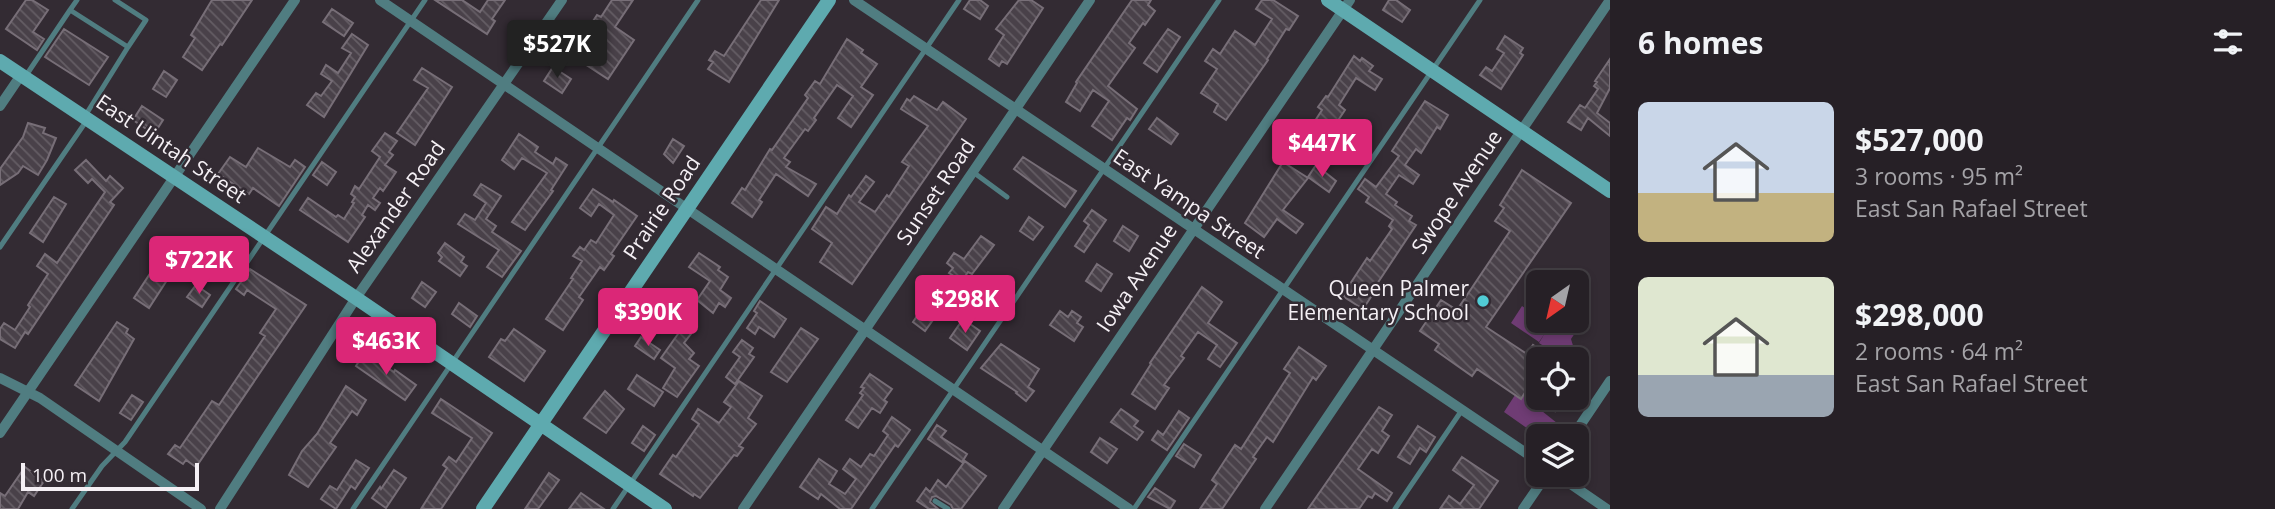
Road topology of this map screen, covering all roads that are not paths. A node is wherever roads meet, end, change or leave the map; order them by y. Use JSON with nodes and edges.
{"nodes":[{"id":1,"x":77,"y":0,"type":"edge"},
{"id":2,"x":115,"y":0,"type":"edge"},
{"id":3,"x":295,"y":0,"type":"edge"},
{"id":4,"x":380,"y":0,"type":"edge"},
{"id":5,"x":425,"y":0,"type":"edge"},
{"id":6,"x":562,"y":0,"type":"edge"},
{"id":7,"x":698,"y":0,"type":"edge"},
{"id":8,"x":829,"y":0,"type":"edge"},
{"id":9,"x":854,"y":0,"type":"edge"},
{"id":10,"x":959,"y":0,"type":"edge"},
{"id":11,"x":1090,"y":0,"type":"edge"},
{"id":12,"x":1219,"y":0,"type":"edge"},
{"id":13,"x":1328,"y":0,"type":"edge"},
{"id":14,"x":1480,"y":0,"type":"edge"},
{"id":15,"x":1610,"y":0,"type":"edge"},
{"id":16,"x":1346,"y":5,"type":"edge"},
{"id":17,"x":71,"y":10,"type":"junction"},
{"id":18,"x":411,"y":21,"type":"junction"},
{"id":19,"x":128,"y":47,"type":"junction"},
{"id":20,"x":926,"y":49,"type":"junction"},
{"id":21,"x":0,"y":61,"type":"edge"},
{"id":22,"x":1432,"y":71,"type":"junction"},
{"id":23,"x":23,"y":76,"type":"junction"},
{"id":24,"x":505,"y":83,"type":"junction"},
{"id":25,"x":0,"y":106,"type":"edge"},
{"id":26,"x":1015,"y":110,"type":"junction"},
{"id":27,"x":86,"y":118,"type":"junction"},
{"id":28,"x":1521,"y":131,"type":"junction"},
{"id":29,"x":598,"y":147,"type":"junction"},
{"id":30,"x":1104,"y":169,"type":"junction"},
{"id":31,"x":973,"y":172,"type":"junction"},
{"id":32,"x":174,"y":176,"type":"junction"},
{"id":33,"x":1610,"y":191,"type":"edge"},
{"id":34,"x":1007,"y":197,"type":"dead end"},
{"id":35,"x":688,"y":208,"type":"junction"},
{"id":36,"x":1193,"y":230,"type":"junction"},
{"id":37,"x":264,"y":237,"type":"junction"},
{"id":38,"x":0,"y":247,"type":"edge"},
{"id":39,"x":776,"y":269,"type":"junction"},
{"id":40,"x":1282,"y":289,"type":"junction"},
{"id":41,"x":356,"y":298,"type":"junction"},
{"id":42,"x":865,"y":330,"type":"junction"},
{"id":43,"x":1373,"y":350,"type":"junction"},
{"id":44,"x":451,"y":363,"type":"junction"},
{"id":45,"x":0,"y":378,"type":"edge"},
{"id":46,"x":1610,"y":381,"type":"edge"},
{"id":47,"x":953,"y":390,"type":"junction"},
{"id":48,"x":28,"y":393,"type":"junction"},
{"id":49,"x":1462,"y":410,"type":"junction"},
{"id":50,"x":541,"y":424,"type":"junction"},
{"id":51,"x":1581,"y":424,"type":"edge"},
{"id":52,"x":0,"y":433,"type":"edge"},
{"id":53,"x":1043,"y":450,"type":"junction"},
{"id":54,"x":117,"y":451,"type":"junction"},
{"id":55,"x":1526,"y":453,"type":"edge"},
{"id":56,"x":630,"y":485,"type":"junction"},
{"id":57,"x":1538,"y":487,"type":"edge"},
{"id":58,"x":1575,"y":487,"type":"edge"},
{"id":59,"x":935,"y":501,"type":"dead end"},
{"id":60,"x":72,"y":509,"type":"edge"},
{"id":61,"x":201,"y":509,"type":"edge"},
{"id":62,"x":220,"y":509,"type":"edge"},
{"id":63,"x":353,"y":509,"type":"edge"},
{"id":64,"x":483,"y":509,"type":"edge"},
{"id":65,"x":613,"y":509,"type":"edge"},
{"id":66,"x":665,"y":509,"type":"edge"},
{"id":67,"x":743,"y":509,"type":"edge"},
{"id":68,"x":872,"y":509,"type":"edge"},
{"id":69,"x":948,"y":509,"type":"edge"},
{"id":70,"x":1003,"y":509,"type":"edge"},
{"id":71,"x":1132,"y":509,"type":"edge"},
{"id":72,"x":1265,"y":509,"type":"edge"},
{"id":73,"x":1395,"y":509,"type":"edge"},
{"id":74,"x":1523,"y":509,"type":"edge"},
{"id":75,"x":1607,"y":509,"type":"edge"}],
"edges":[{"from":1,"to":17,"type":"lane"},
{"from":2,"to":19,"type":"lane"},
{"from":3,"to":32,"type":"street"},
{"from":4,"to":18,"type":"street"},
{"from":5,"to":18,"type":"lane"},
{"from":6,"to":24,"type":"street","name":"Alexander Road"},
{"from":7,"to":29,"type":"lane"},
{"from":8,"to":35,"type":"street","name":"Prairie Road"},
{"from":9,"to":20,"type":"street","name":"East Yampa Street"},
{"from":10,"to":20,"type":"lane"},
{"from":11,"to":26,"type":"street","name":"Sunset Road"},
{"from":12,"to":30,"type":"lane"},
{"from":13,"to":16,"type":"street"},
{"from":14,"to":22,"type":"lane"},
{"from":15,"to":28,"type":"street","name":"Swope Avenue"},
{"from":16,"to":22,"type":"street"},
{"from":16,"to":36,"type":"street","name":"Iowa Avenue"},
{"from":17,"to":19,"type":"lane"},
{"from":17,"to":23,"type":"lane"},
{"from":18,"to":24,"type":"street"},
{"from":18,"to":37,"type":"lane"},
{"from":19,"to":27,"type":"lane"},
{"from":20,"to":26,"type":"street","name":"East Yampa Street"},
{"from":20,"to":39,"type":"lane"},
{"from":21,"to":23,"type":"street","name":"East Uintah Street"},
{"from":22,"to":28,"type":"street"},
{"from":22,"to":40,"type":"lane"},
{"from":23,"to":25,"type":"street"},
{"from":23,"to":27,"type":"street","name":"East Uintah Street"},
{"from":24,"to":29,"type":"street"},
{"from":24,"to":41,"type":"street","name":"Alexander Road"},
{"from":26,"to":30,"type":"street","name":"East Yampa Street"},
{"from":26,"to":31,"type":"street","name":"Sunset Road"},
{"from":27,"to":32,"type":"street","name":"East Uintah Street"},
{"from":27,"to":38,"type":"lane"},
{"from":28,"to":33,"type":"street"},
{"from":28,"to":43,"type":"street","name":"Swope Avenue"},
{"from":29,"to":35,"type":"street"},
{"from":29,"to":44,"type":"lane"},
{"from":30,"to":36,"type":"street","name":"East Yampa Street"},
{"from":30,"to":47,"type":"lane"},
{"from":31,"to":34,"type":"lane"},
{"from":31,"to":42,"type":"street","name":"Sunset Road"},
{"from":32,"to":37,"type":"street","name":"East Uintah Street"},
{"from":32,"to":48,"type":"street"},
{"from":35,"to":39,"type":"street"},
{"from":35,"to":50,"type":"street","name":"Prairie Road"},
{"from":36,"to":40,"type":"street","name":"East Yampa Street"},
{"from":36,"to":53,"type":"street","name":"Iowa Avenue"},
{"from":37,"to":41,"type":"street","name":"East Uintah Street"},
{"from":37,"to":54,"type":"lane"},
{"from":39,"to":42,"type":"street"},
{"from":39,"to":56,"type":"lane"},
{"from":40,"to":43,"type":"street","name":"East Yampa Street"},
{"from":40,"to":71,"type":"lane"},
{"from":41,"to":44,"type":"street","name":"East Uintah Street"},
{"from":41,"to":62,"type":"street","name":"Alexander Road"},
{"from":42,"to":47,"type":"street"},
{"from":42,"to":67,"type":"street","name":"Sunset Road"},
{"from":43,"to":49,"type":"street","name":"East Yampa Street"},
{"from":43,"to":72,"type":"street","name":"Swope Avenue"},
{"from":44,"to":50,"type":"street","name":"East Uintah Street"},
{"from":44,"to":63,"type":"lane"},
{"from":45,"to":48,"type":"street"},
{"from":46,"to":51,"type":"street"},
{"from":47,"to":53,"type":"street"},
{"from":47,"to":68,"type":"lane"},
{"from":48,"to":52,"type":"street"},
{"from":48,"to":54,"type":"street"},
{"from":49,"to":55,"type":"street","name":"East Yampa Street"},
{"from":49,"to":73,"type":"lane"},
{"from":50,"to":56,"type":"street","name":"East Uintah Street"},
{"from":50,"to":64,"type":"street","name":"Prairie Road"},
{"from":53,"to":70,"type":"street","name":"Iowa Avenue"},
{"from":53,"to":71,"type":"street"},
{"from":54,"to":60,"type":"lane"},
{"from":54,"to":61,"type":"street"},
{"from":56,"to":65,"type":"lane"},
{"from":56,"to":66,"type":"street","name":"East Uintah Street"},
{"from":57,"to":74,"type":"street"},
{"from":58,"to":75,"type":"street"},
{"from":59,"to":69,"type":"lane"}]}
